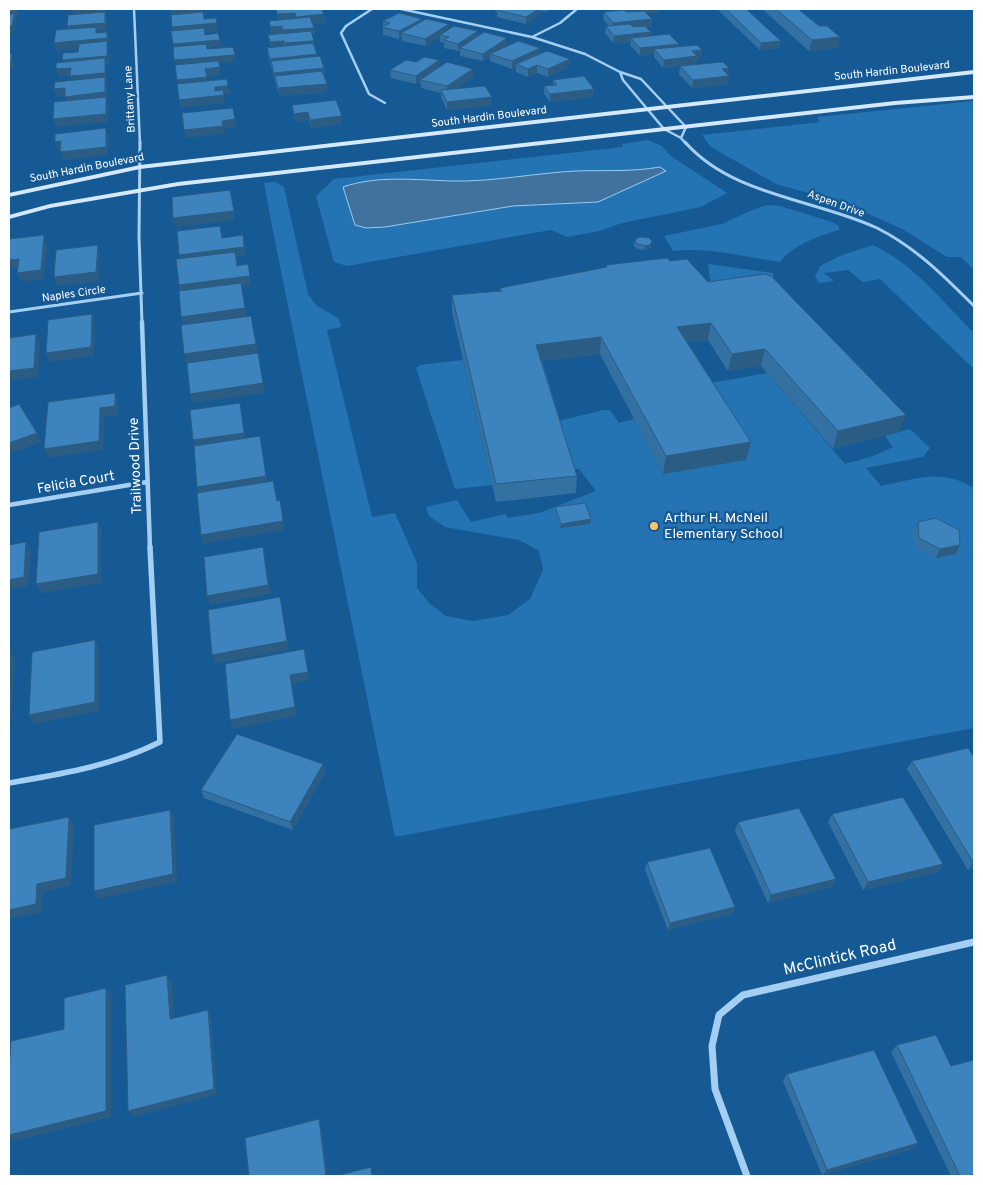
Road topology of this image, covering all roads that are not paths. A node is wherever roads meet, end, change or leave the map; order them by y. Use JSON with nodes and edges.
{"nodes":[{"id":1,"x":134,"y":9,"type":"edge"},
{"id":2,"x":372,"y":9,"type":"edge"},
{"id":3,"x":401,"y":9,"type":"edge"},
{"id":4,"x":577,"y":9,"type":"edge"},
{"id":5,"x":532,"y":38,"type":"junction"},
{"id":6,"x":620,"y":72,"type":"junction"},
{"id":7,"x":974,"y":72,"type":"edge"},
{"id":8,"x":974,"y":97,"type":"edge"},
{"id":9,"x":385,"y":103,"type":"dead end"},
{"id":10,"x":668,"y":106,"type":"junction"},
{"id":11,"x":647,"y":108,"type":"junction"},
{"id":12,"x":686,"y":127,"type":"junction"},
{"id":13,"x":664,"y":129,"type":"junction"},
{"id":14,"x":681,"y":138,"type":"junction"},
{"id":15,"x":140,"y":167,"type":"junction"},
{"id":16,"x":140,"y":189,"type":"junction"},
{"id":17,"x":9,"y":194,"type":"edge"},
{"id":18,"x":9,"y":217,"type":"edge"},
{"id":19,"x":142,"y":293,"type":"junction"},
{"id":20,"x":974,"y":306,"type":"edge"},
{"id":21,"x":9,"y":312,"type":"edge"},
{"id":22,"x":147,"y":482,"type":"junction"},
{"id":23,"x":9,"y":505,"type":"edge"},
{"id":24,"x":9,"y":783,"type":"edge"},
{"id":25,"x":974,"y":942,"type":"edge"},
{"id":26,"x":747,"y":1176,"type":"edge"}],
"edges":[{"from":1,"to":15,"type":"street","name":"Brittany Lane"},
{"from":2,"to":9,"type":"street"},
{"from":3,"to":5,"type":"street","name":"Aspen Drive"},
{"from":4,"to":5,"type":"street"},
{"from":5,"to":6,"type":"street","name":"Aspen Drive"},
{"from":6,"to":10,"type":"street","name":"Aspen Drive"},
{"from":6,"to":11,"type":"street","name":"Aspen Drive"},
{"from":7,"to":10,"type":"main road","name":"South Hardin Boulevard"},
{"from":8,"to":12,"type":"main road"},
{"from":10,"to":11,"type":"main road","name":"South Hardin Boulevard"},
{"from":10,"to":12,"type":"street","name":"Aspen Drive"},
{"from":11,"to":13,"type":"street","name":"Aspen Drive"},
{"from":11,"to":15,"type":"main road","name":"South Hardin Boulevard"},
{"from":12,"to":13,"type":"main road"},
{"from":12,"to":14,"type":"street"},
{"from":13,"to":14,"type":"street","name":"Aspen Drive"},
{"from":13,"to":16,"type":"main road"},
{"from":14,"to":20,"type":"street","name":"Aspen Drive"},
{"from":15,"to":16,"type":"street","name":"Brittany Lane"},
{"from":15,"to":17,"type":"main road","name":"South Hardin Boulevard"},
{"from":16,"to":18,"type":"main road"},
{"from":16,"to":19,"type":"street","name":"Trailwood Drive"},
{"from":19,"to":21,"type":"street","name":"Naples Circle"},
{"from":19,"to":22,"type":"street","name":"Trailwood Drive"},
{"from":22,"to":23,"type":"street","name":"Felicia Court"},
{"from":22,"to":24,"type":"street","name":"Trailwood Drive"},
{"from":25,"to":26,"type":"street","name":"McClintick Road"}]}
